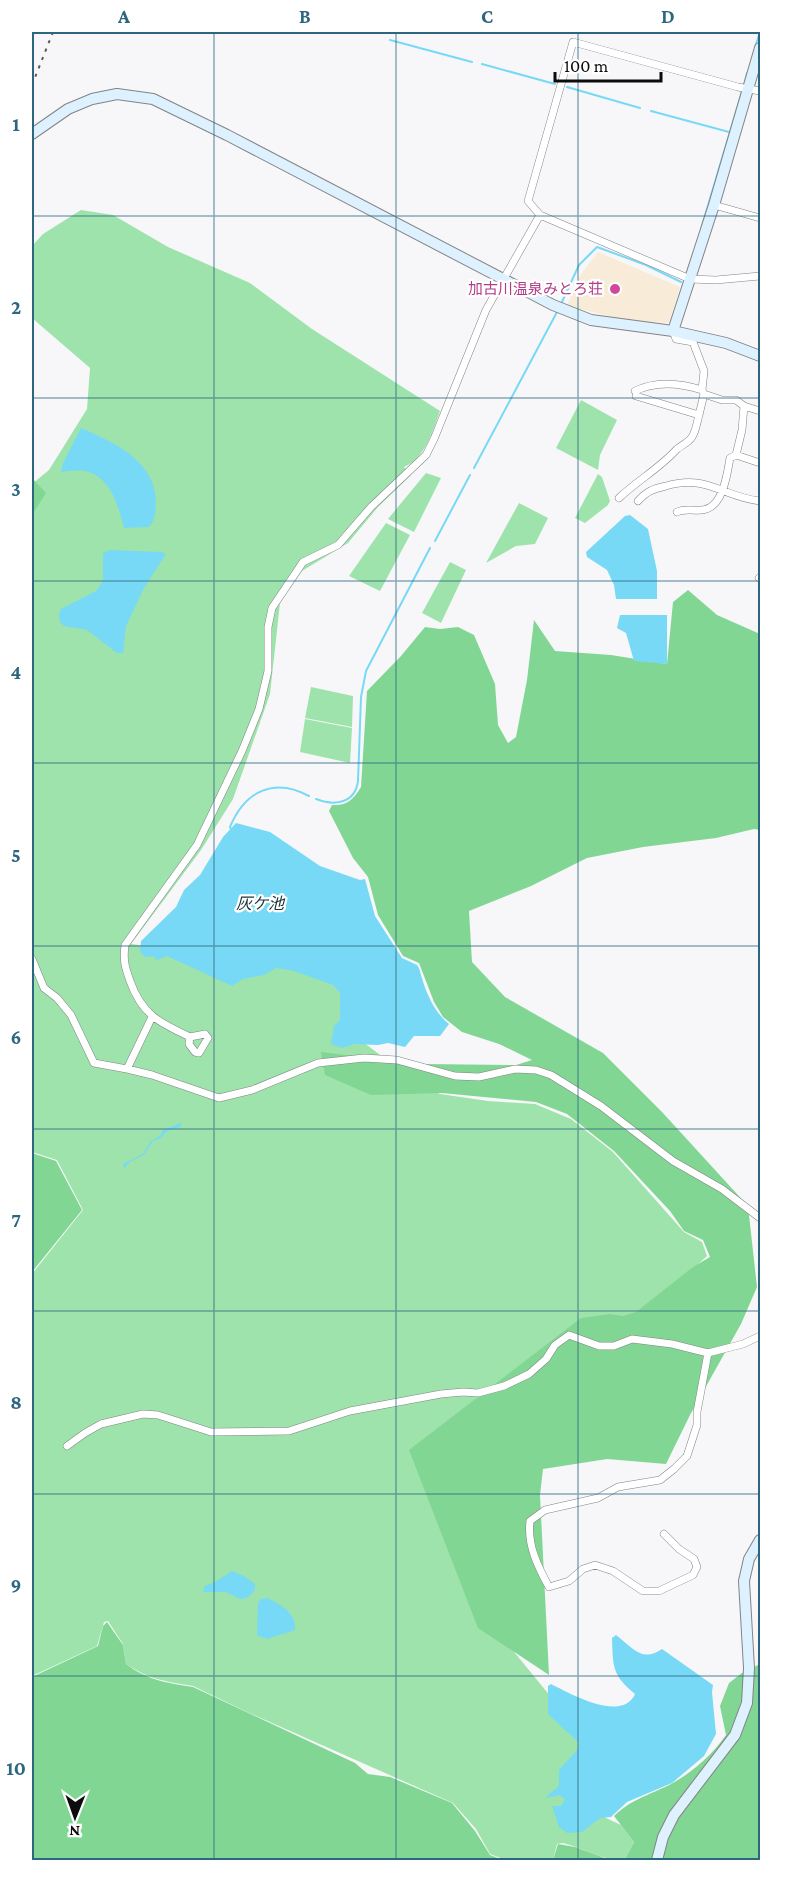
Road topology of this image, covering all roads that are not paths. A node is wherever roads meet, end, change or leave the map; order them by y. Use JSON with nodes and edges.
{"nodes":[{"id":1,"x":760,"y":48,"type":"edge"},
{"id":2,"x":748,"y":88,"type":"junction"},
{"id":3,"x":760,"y":92,"type":"edge"},
{"id":4,"x":32,"y":134,"type":"edge"},
{"id":5,"x":714,"y":205,"type":"junction"},
{"id":6,"x":540,"y":215,"type":"junction"},
{"id":7,"x":760,"y":218,"type":"edge"},
{"id":8,"x":760,"y":276,"type":"edge"},
{"id":9,"x":504,"y":279,"type":"junction"},
{"id":10,"x":690,"y":279,"type":"junction"},
{"id":11,"x":673,"y":331,"type":"junction"},
{"id":12,"x":760,"y":356,"type":"edge"},
{"id":13,"x":703,"y":392,"type":"junction"},
{"id":14,"x":744,"y":406,"type":"junction"},
{"id":15,"x":760,"y":411,"type":"edge"},
{"id":16,"x":699,"y":415,"type":"junction"},
{"id":17,"x":736,"y":455,"type":"junction"},
{"id":18,"x":760,"y":463,"type":"edge"},
{"id":19,"x":724,"y":490,"type":"junction"},
{"id":20,"x":619,"y":498,"type":"dead end"},
{"id":21,"x":638,"y":501,"type":"dead end"},
{"id":22,"x":760,"y":501,"type":"edge"},
{"id":23,"x":676,"y":512,"type":"dead end"},
{"id":24,"x":32,"y":959,"type":"edge"},
{"id":25,"x":152,"y":1017,"type":"junction"},
{"id":26,"x":190,"y":1037,"type":"dead end"},
{"id":27,"x":127,"y":1069,"type":"junction"},
{"id":28,"x":760,"y":1218,"type":"edge"},
{"id":29,"x":760,"y":1336,"type":"edge"},
{"id":30,"x":708,"y":1353,"type":"junction"},
{"id":31,"x":67,"y":1446,"type":"dead end"},
{"id":32,"x":664,"y":1534,"type":"dead end"},
{"id":33,"x":760,"y":1540,"type":"edge"},
{"id":34,"x":657,"y":1860,"type":"edge"}],
"edges":[{"from":1,"to":2,"type":"street"},
{"from":2,"to":3,"type":"street"},
{"from":2,"to":5,"type":"street"},
{"from":2,"to":6,"type":"street"},
{"from":4,"to":9,"type":"street"},
{"from":5,"to":7,"type":"street"},
{"from":5,"to":10,"type":"street"},
{"from":6,"to":9,"type":"street"},
{"from":6,"to":10,"type":"street"},
{"from":8,"to":10,"type":"street"},
{"from":9,"to":11,"type":"street"},
{"from":9,"to":25,"type":"street"},
{"from":10,"to":11,"type":"street"},
{"from":11,"to":12,"type":"street"},
{"from":11,"to":13,"type":"street"},
{"from":13,"to":14,"type":"street"},
{"from":13,"to":16,"type":"street"},
{"from":13,"to":16,"type":"street"},
{"from":14,"to":15,"type":"street"},
{"from":14,"to":17,"type":"street"},
{"from":16,"to":20,"type":"street"},
{"from":17,"to":18,"type":"street"},
{"from":17,"to":19,"type":"street"},
{"from":19,"to":21,"type":"street"},
{"from":19,"to":22,"type":"street"},
{"from":19,"to":23,"type":"street"},
{"from":24,"to":27,"type":"street"},
{"from":25,"to":26,"type":"street"},
{"from":25,"to":27,"type":"street"},
{"from":27,"to":28,"type":"street"},
{"from":29,"to":30,"type":"street"},
{"from":30,"to":31,"type":"street"},
{"from":30,"to":32,"type":"street"},
{"from":33,"to":34,"type":"street"}]}
